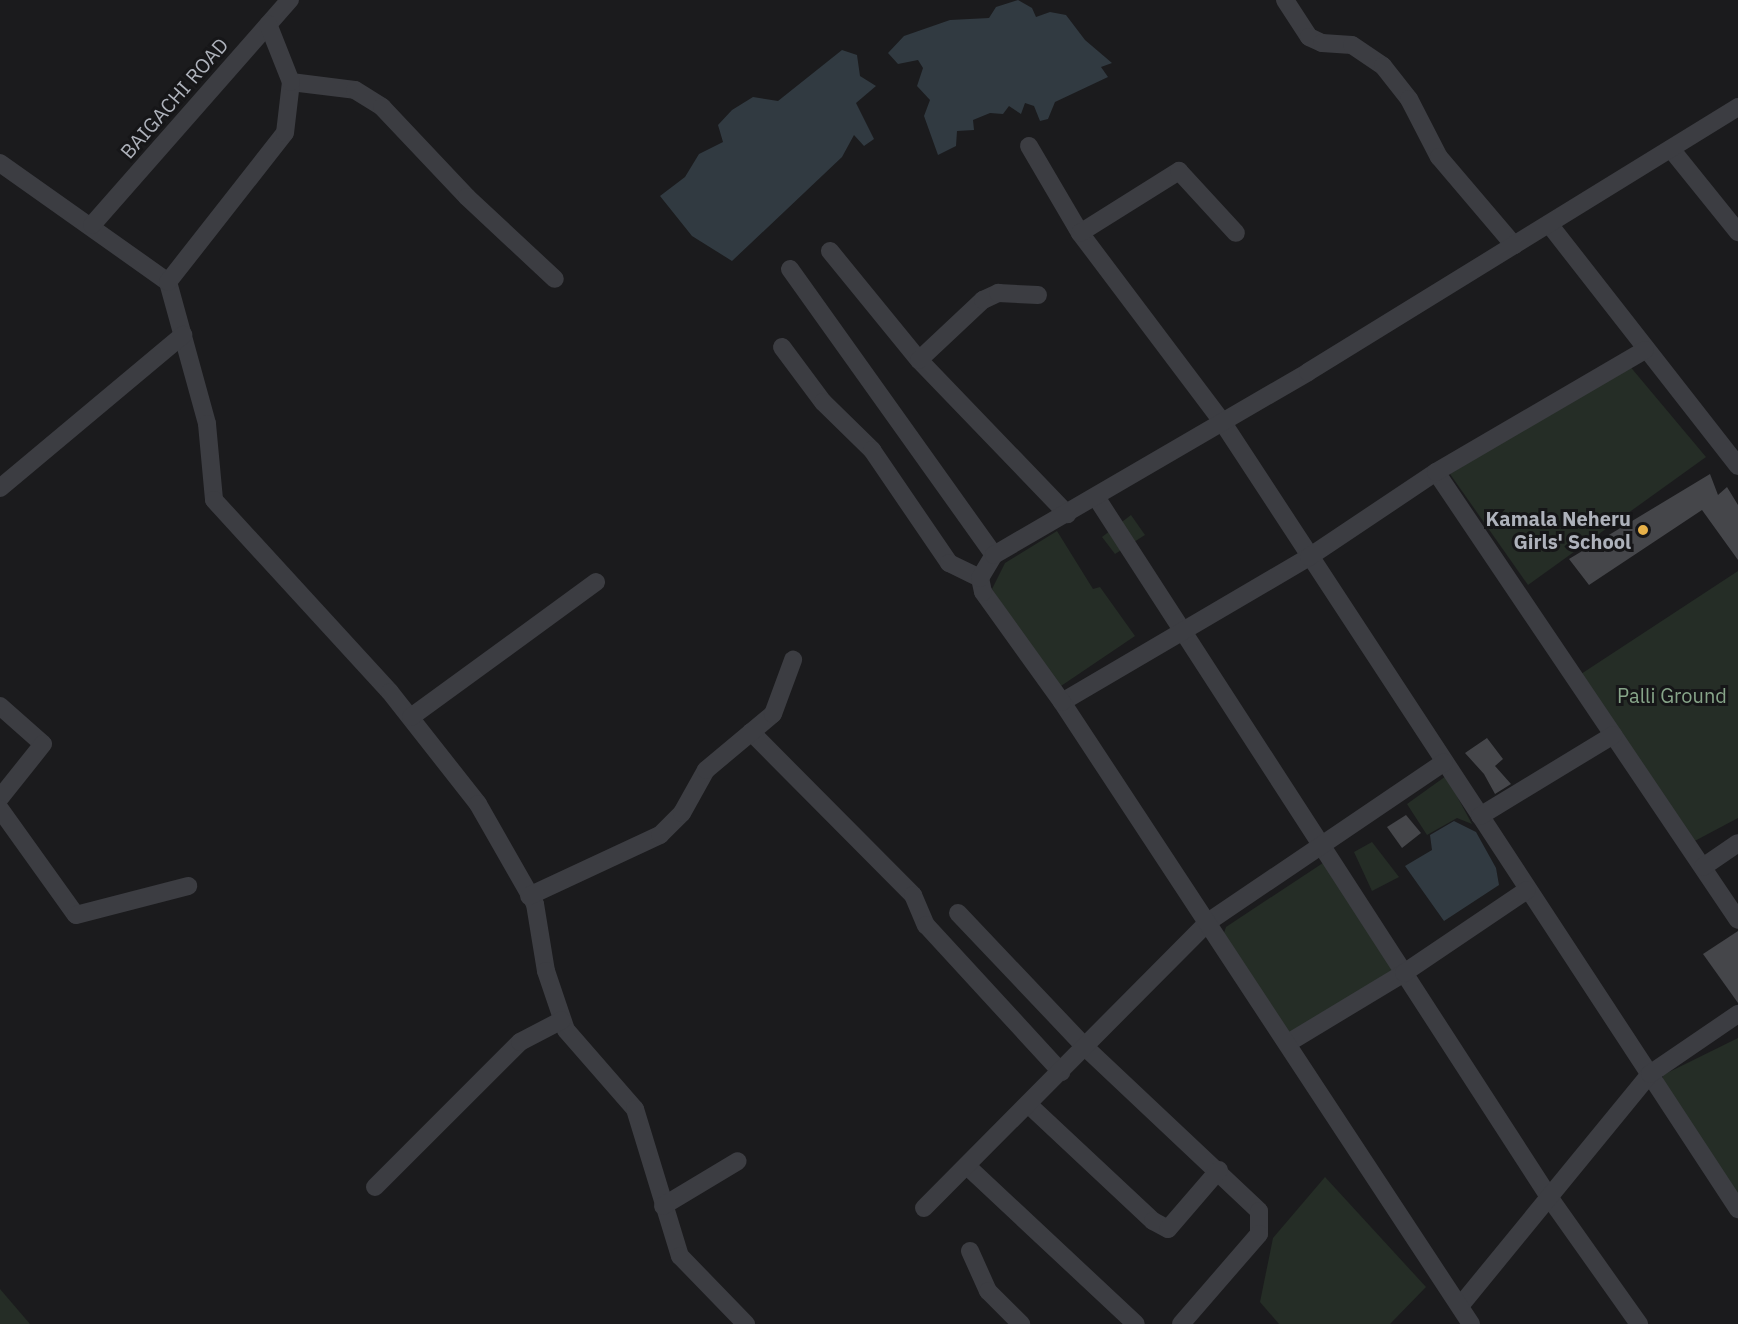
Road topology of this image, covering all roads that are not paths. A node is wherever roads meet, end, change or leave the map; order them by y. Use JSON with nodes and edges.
{"nodes":[{"id":1,"x":290,"y":0,"type":"edge"},
{"id":2,"x":1284,"y":0,"type":"edge"},
{"id":3,"x":268,"y":24,"type":"junction"},
{"id":4,"x":291,"y":82,"type":"junction"},
{"id":5,"x":1738,"y":107,"type":"edge"},
{"id":6,"x":1029,"y":146,"type":"dead end"},
{"id":7,"x":1671,"y":149,"type":"junction"},
{"id":8,"x":0,"y":163,"type":"edge"},
{"id":9,"x":1548,"y":224,"type":"junction"},
{"id":10,"x":92,"y":225,"type":"junction"},
{"id":11,"x":1738,"y":232,"type":"edge"},
{"id":12,"x":1080,"y":233,"type":"junction"},
{"id":13,"x":1236,"y":233,"type":"dead end"},
{"id":14,"x":1515,"y":245,"type":"junction"},
{"id":15,"x":830,"y":250,"type":"dead end"},
{"id":16,"x":790,"y":269,"type":"dead end"},
{"id":17,"x":555,"y":279,"type":"dead end"},
{"id":18,"x":168,"y":282,"type":"junction"},
{"id":19,"x":1038,"y":295,"type":"dead end"},
{"id":20,"x":183,"y":335,"type":"junction"},
{"id":21,"x":782,"y":347,"type":"dead end"},
{"id":22,"x":1645,"y":350,"type":"junction"},
{"id":23,"x":919,"y":360,"type":"junction"},
{"id":24,"x":1223,"y":423,"type":"junction"},
{"id":25,"x":1738,"y":466,"type":"edge"},
{"id":26,"x":1436,"y":472,"type":"junction"},
{"id":27,"x":0,"y":488,"type":"edge"},
{"id":28,"x":1096,"y":497,"type":"junction"},
{"id":29,"x":1067,"y":513,"type":"junction"},
{"id":30,"x":994,"y":555,"type":"junction"},
{"id":31,"x":1309,"y":557,"type":"junction"},
{"id":32,"x":980,"y":579,"type":"junction"},
{"id":33,"x":596,"y":582,"type":"dead end"},
{"id":34,"x":1180,"y":632,"type":"junction"},
{"id":35,"x":793,"y":660,"type":"dead end"},
{"id":36,"x":1062,"y":702,"type":"junction"},
{"id":37,"x":0,"y":706,"type":"edge"},
{"id":38,"x":411,"y":717,"type":"junction"},
{"id":39,"x":751,"y":732,"type":"junction"},
{"id":40,"x":1613,"y":735,"type":"junction"},
{"id":41,"x":1444,"y":762,"type":"junction"},
{"id":42,"x":0,"y":798,"type":"edge"},
{"id":43,"x":0,"y":809,"type":"edge"},
{"id":44,"x":1480,"y":816,"type":"junction"},
{"id":45,"x":1738,"y":843,"type":"edge"},
{"id":46,"x":1320,"y":846,"type":"junction"},
{"id":47,"x":1703,"y":867,"type":"junction"},
{"id":48,"x":188,"y":886,"type":"dead end"},
{"id":49,"x":1527,"y":890,"type":"junction"},
{"id":50,"x":529,"y":896,"type":"junction"},
{"id":51,"x":958,"y":913,"type":"dead end"},
{"id":52,"x":1738,"y":920,"type":"edge"},
{"id":53,"x":1208,"y":922,"type":"junction"},
{"id":54,"x":1404,"y":974,"type":"junction"},
{"id":55,"x":1738,"y":1014,"type":"edge"},
{"id":56,"x":562,"y":1020,"type":"junction"},
{"id":57,"x":1288,"y":1043,"type":"junction"},
{"id":58,"x":1085,"y":1047,"type":"junction"},
{"id":59,"x":1061,"y":1072,"type":"junction"},
{"id":60,"x":1650,"y":1074,"type":"junction"},
{"id":61,"x":1028,"y":1104,"type":"junction"},
{"id":62,"x":738,"y":1161,"type":"dead end"},
{"id":63,"x":967,"y":1166,"type":"junction"},
{"id":64,"x":1219,"y":1170,"type":"junction"},
{"id":65,"x":375,"y":1187,"type":"dead end"},
{"id":66,"x":1549,"y":1197,"type":"junction"},
{"id":67,"x":663,"y":1206,"type":"junction"},
{"id":68,"x":924,"y":1208,"type":"dead end"},
{"id":69,"x":1738,"y":1209,"type":"edge"},
{"id":70,"x":970,"y":1251,"type":"dead end"},
{"id":71,"x":1460,"y":1306,"type":"junction"},
{"id":72,"x":746,"y":1324,"type":"edge"},
{"id":73,"x":1021,"y":1324,"type":"edge"},
{"id":74,"x":1136,"y":1324,"type":"edge"},
{"id":75,"x":1181,"y":1324,"type":"edge"},
{"id":76,"x":1471,"y":1324,"type":"edge"},
{"id":77,"x":1639,"y":1324,"type":"edge"}],
"edges":[{"from":1,"to":3,"type":"street","name":"BAIGACHI ROAD"},
{"from":2,"to":14,"type":"street"},
{"from":3,"to":4,"type":"street"},
{"from":3,"to":10,"type":"street","name":"BAIGACHI ROAD"},
{"from":4,"to":17,"type":"street"},
{"from":4,"to":18,"type":"street"},
{"from":5,"to":7,"type":"street"},
{"from":6,"to":12,"type":"street"},
{"from":7,"to":9,"type":"street"},
{"from":7,"to":11,"type":"street"},
{"from":8,"to":10,"type":"street"},
{"from":9,"to":14,"type":"street"},
{"from":9,"to":22,"type":"street"},
{"from":10,"to":18,"type":"street"},
{"from":12,"to":13,"type":"street"},
{"from":12,"to":24,"type":"street"},
{"from":14,"to":24,"type":"street"},
{"from":15,"to":23,"type":"street"},
{"from":16,"to":30,"type":"street"},
{"from":18,"to":20,"type":"street"},
{"from":19,"to":23,"type":"street"},
{"from":20,"to":27,"type":"street"},
{"from":20,"to":38,"type":"street"},
{"from":21,"to":32,"type":"street"},
{"from":22,"to":25,"type":"street"},
{"from":22,"to":26,"type":"street"},
{"from":23,"to":29,"type":"street"},
{"from":24,"to":28,"type":"street"},
{"from":24,"to":31,"type":"street"},
{"from":26,"to":31,"type":"street"},
{"from":26,"to":40,"type":"street"},
{"from":28,"to":29,"type":"street"},
{"from":28,"to":34,"type":"street"},
{"from":29,"to":30,"type":"street"},
{"from":30,"to":32,"type":"street"},
{"from":31,"to":34,"type":"street"},
{"from":31,"to":41,"type":"street"},
{"from":32,"to":36,"type":"street"},
{"from":33,"to":38,"type":"street"},
{"from":34,"to":36,"type":"street"},
{"from":34,"to":46,"type":"street"},
{"from":35,"to":39,"type":"street"},
{"from":36,"to":53,"type":"street"},
{"from":37,"to":42,"type":"street"},
{"from":38,"to":50,"type":"street"},
{"from":39,"to":50,"type":"street"},
{"from":39,"to":59,"type":"street"},
{"from":40,"to":44,"type":"street"},
{"from":40,"to":47,"type":"street"},
{"from":41,"to":44,"type":"street"},
{"from":41,"to":46,"type":"street"},
{"from":43,"to":48,"type":"street"},
{"from":44,"to":49,"type":"street"},
{"from":45,"to":47,"type":"street"},
{"from":46,"to":53,"type":"street"},
{"from":46,"to":54,"type":"street"},
{"from":47,"to":52,"type":"street"},
{"from":49,"to":54,"type":"street"},
{"from":49,"to":60,"type":"street"},
{"from":50,"to":56,"type":"street"},
{"from":51,"to":58,"type":"street"},
{"from":53,"to":57,"type":"street"},
{"from":53,"to":58,"type":"street"},
{"from":54,"to":57,"type":"street"},
{"from":54,"to":66,"type":"street"},
{"from":55,"to":60,"type":"street"},
{"from":56,"to":65,"type":"street"},
{"from":56,"to":67,"type":"street"},
{"from":57,"to":71,"type":"street"},
{"from":58,"to":59,"type":"street"},
{"from":58,"to":64,"type":"street"},
{"from":59,"to":61,"type":"street"},
{"from":60,"to":66,"type":"street"},
{"from":60,"to":69,"type":"street"},
{"from":61,"to":63,"type":"street"},
{"from":61,"to":64,"type":"street"},
{"from":62,"to":67,"type":"street"},
{"from":63,"to":68,"type":"street"},
{"from":63,"to":74,"type":"street"},
{"from":64,"to":75,"type":"street"},
{"from":66,"to":71,"type":"street"},
{"from":66,"to":77,"type":"street"},
{"from":67,"to":72,"type":"street"},
{"from":70,"to":73,"type":"street"},
{"from":71,"to":76,"type":"street"}]}
